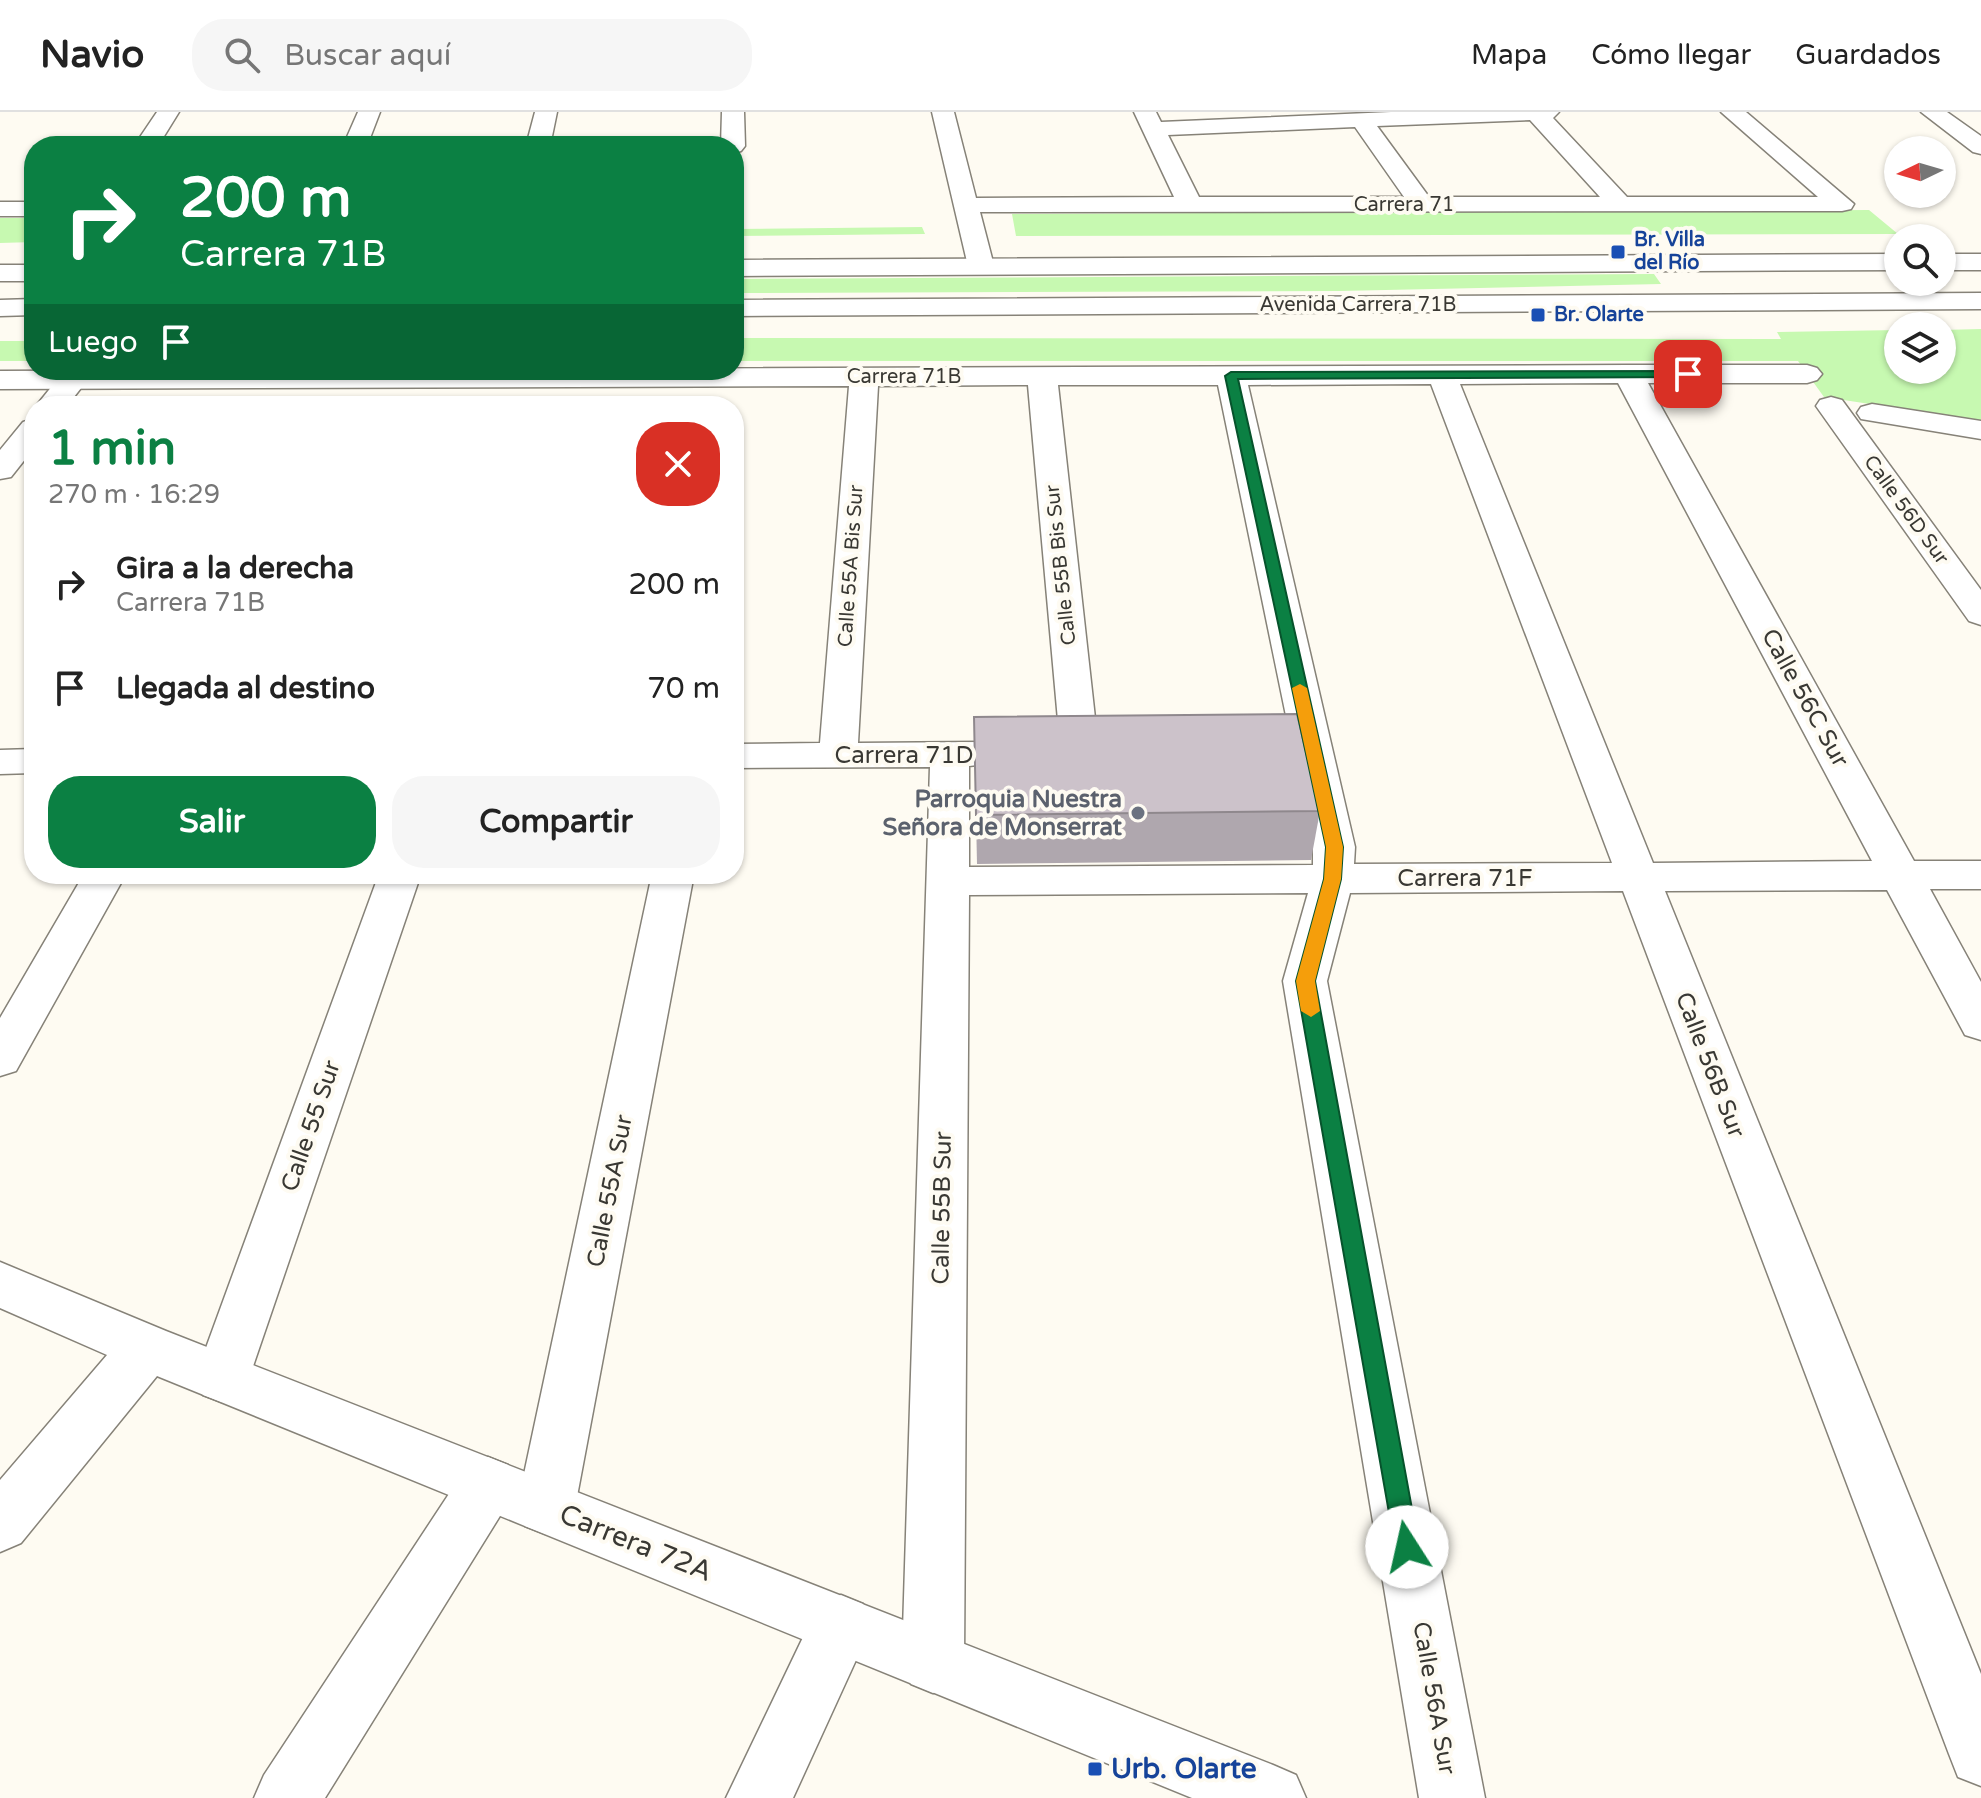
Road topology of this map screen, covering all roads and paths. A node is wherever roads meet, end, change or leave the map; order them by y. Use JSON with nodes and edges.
{"nodes":[{"id":1,"x":168,"y":112,"type":"edge"},
{"id":2,"x":369,"y":112,"type":"edge"},
{"id":3,"x":546,"y":112,"type":"edge"},
{"id":4,"x":733,"y":112,"type":"edge"},
{"id":5,"x":943,"y":112,"type":"edge"},
{"id":6,"x":1548,"y":112,"type":"edge"},
{"id":7,"x":1732,"y":112,"type":"edge"},
{"id":8,"x":1932,"y":112,"type":"edge"},
{"id":9,"x":1536,"y":113,"type":"edge"},
{"id":10,"x":1361,"y":120,"type":"junction"},
{"id":11,"x":1149,"y":121,"type":"edge"},
{"id":12,"x":152,"y":136,"type":"edge"},
{"id":13,"x":359,"y":136,"type":"edge"},
{"id":14,"x":540,"y":136,"type":"edge"},
{"id":15,"x":733,"y":136,"type":"edge"},
{"id":16,"x":1981,"y":147,"type":"edge"},
{"id":17,"x":1620,"y":204,"type":"junction"},
{"id":18,"x":966,"y":205,"type":"junction"},
{"id":19,"x":1190,"y":205,"type":"junction"},
{"id":20,"x":1422,"y":205,"type":"junction"},
{"id":21,"x":0,"y":209,"type":"edge"},
{"id":22,"x":24,"y":209,"type":"edge"},
{"id":23,"x":1884,"y":262,"type":"edge"},
{"id":24,"x":1956,"y":262,"type":"edge"},
{"id":25,"x":1981,"y":262,"type":"edge"},
{"id":26,"x":981,"y":266,"type":"junction"},
{"id":27,"x":744,"y":268,"type":"edge"},
{"id":28,"x":0,"y":273,"type":"edge"},
{"id":29,"x":24,"y":273,"type":"edge"},
{"id":30,"x":1981,"y":301,"type":"edge"},
{"id":31,"x":24,"y":307,"type":"edge"},
{"id":32,"x":0,"y":308,"type":"edge"},
{"id":33,"x":744,"y":308,"type":"edge"},
{"id":34,"x":1628,"y":374,"type":"junction"},
{"id":35,"x":1807,"y":374,"type":"dead end"},
{"id":36,"x":1442,"y":375,"type":"junction"},
{"id":37,"x":1042,"y":376,"type":"junction"},
{"id":38,"x":1231,"y":376,"type":"junction"},
{"id":39,"x":864,"y":377,"type":"junction"},
{"id":40,"x":24,"y":378,"type":"edge"},
{"id":41,"x":0,"y":380,"type":"edge"},
{"id":42,"x":72,"y":380,"type":"edge"},
{"id":43,"x":507,"y":380,"type":"edge"},
{"id":44,"x":660,"y":392,"type":"edge"},
{"id":45,"x":59,"y":396,"type":"edge"},
{"id":46,"x":1831,"y":406,"type":"dead end"},
{"id":47,"x":1872,"y":413,"type":"dead end"},
{"id":48,"x":1981,"y":430,"type":"edge"},
{"id":49,"x":24,"y":440,"type":"edge"},
{"id":50,"x":0,"y":470,"type":"edge"},
{"id":51,"x":1966,"y":572,"type":"edge"},
{"id":52,"x":1981,"y":614,"type":"edge"},
{"id":53,"x":950,"y":754,"type":"junction"},
{"id":54,"x":1066,"y":754,"type":"joint"},
{"id":55,"x":838,"y":755,"type":"junction"},
{"id":56,"x":744,"y":756,"type":"edge"},
{"id":57,"x":24,"y":761,"type":"edge"},
{"id":58,"x":0,"y":762,"type":"edge"},
{"id":59,"x":1902,"y":875,"type":"junction"},
{"id":60,"x":1981,"y":875,"type":"edge"},
{"id":61,"x":1636,"y":878,"type":"junction"},
{"id":62,"x":1333,"y":879,"type":"junction"},
{"id":63,"x":949,"y":881,"type":"junction"},
{"id":64,"x":99,"y":884,"type":"edge"},
{"id":65,"x":396,"y":884,"type":"edge"},
{"id":66,"x":671,"y":884,"type":"edge"},
{"id":67,"x":1981,"y":1023,"type":"edge"},
{"id":68,"x":0,"y":1059,"type":"edge"},
{"id":69,"x":0,"y":1284,"type":"edge"},
{"id":70,"x":147,"y":1348,"type":"junction"},
{"id":71,"x":222,"y":1378,"type":"junction"},
{"id":72,"x":488,"y":1484,"type":"junction"},
{"id":73,"x":546,"y":1507,"type":"junction"},
{"id":74,"x":0,"y":1524,"type":"edge"},
{"id":75,"x":841,"y":1625,"type":"junction"},
{"id":76,"x":933,"y":1662,"type":"junction"},
{"id":77,"x":1981,"y":1754,"type":"edge"},
{"id":78,"x":1192,"y":1783,"type":"edge"},
{"id":79,"x":287,"y":1798,"type":"edge"},
{"id":80,"x":759,"y":1798,"type":"edge"},
{"id":81,"x":1273,"y":1798,"type":"edge"},
{"id":82,"x":1452,"y":1798,"type":"edge"}],
"edges":[{"from":1,"to":12,"type":"street"},
{"from":2,"to":13,"type":"street"},
{"from":3,"to":14,"type":"street"},
{"from":4,"to":15,"type":"street"},
{"from":5,"to":18,"type":"street"},
{"from":6,"to":9,"type":"street"},
{"from":7,"to":17,"type":"street","name":"Carrera 71"},
{"from":8,"to":16,"type":"street"},
{"from":9,"to":10,"type":"street"},
{"from":9,"to":17,"type":"street"},
{"from":10,"to":11,"type":"street"},
{"from":10,"to":20,"type":"street"},
{"from":11,"to":19,"type":"street"},
{"from":17,"to":20,"type":"street","name":"Carrera 71"},
{"from":18,"to":19,"type":"street","name":"Carrera 71"},
{"from":18,"to":26,"type":"street"},
{"from":19,"to":20,"type":"street","name":"Carrera 71"},
{"from":21,"to":22,"type":"street"},
{"from":23,"to":26,"type":"street","name":"Avenida Carrera 71B"},
{"from":24,"to":25,"type":"street"},
{"from":26,"to":27,"type":"street","name":"Avenida Carrera 71B"},
{"from":28,"to":29,"type":"street"},
{"from":30,"to":33,"type":"street","name":"Avenida Carrera 71B"},
{"from":31,"to":32,"type":"street"},
{"from":34,"to":35,"type":"street","name":"Carrera 71B"},
{"from":34,"to":36,"type":"street","name":"Carrera 71B"},
{"from":34,"to":59,"type":"street","name":"Calle 56C Sur"},
{"from":36,"to":38,"type":"street","name":"Carrera 71B"},
{"from":36,"to":61,"type":"street","name":"Calle 56B Sur"},
{"from":37,"to":38,"type":"street","name":"Carrera 71B"},
{"from":37,"to":39,"type":"street","name":"Carrera 71B"},
{"from":37,"to":54,"type":"street","name":"Calle 55B Bis Sur"},
{"from":38,"to":62,"type":"street","name":"Calle 56A Sur"},
{"from":39,"to":44,"type":"street","name":"Carrera 71B"},
{"from":39,"to":55,"type":"street","name":"Calle 55A Bis Sur"},
{"from":40,"to":41,"type":"street","name":"Carrera 71B"},
{"from":42,"to":45,"type":"street"},
{"from":43,"to":44,"type":"street","name":"Carrera 71B"},
{"from":46,"to":51,"type":"street","name":"Calle 56D Sur"},
{"from":47,"to":48,"type":"street"},
{"from":49,"to":50,"type":"street"},
{"from":51,"to":52,"type":"street","name":"Calle 56D Sur"},
{"from":53,"to":54,"type":"street","name":"Carrera 71D"},
{"from":53,"to":55,"type":"street","name":"Carrera 71D"},
{"from":53,"to":63,"type":"street","name":"Calle 55B Sur"},
{"from":55,"to":56,"type":"street","name":"Carrera 71D"},
{"from":57,"to":58,"type":"street"},
{"from":59,"to":60,"type":"street","name":"Carrera 71F"},
{"from":59,"to":61,"type":"street","name":"Carrera 71F"},
{"from":59,"to":67,"type":"street","name":"Calle 56C Sur"},
{"from":61,"to":62,"type":"street","name":"Carrera 71F"},
{"from":61,"to":77,"type":"street","name":"Calle 56B Sur"},
{"from":62,"to":63,"type":"street","name":"Carrera 71F"},
{"from":62,"to":82,"type":"street","name":"Calle 56A Sur"},
{"from":63,"to":76,"type":"street","name":"Calle 55B Sur"},
{"from":64,"to":68,"type":"street"},
{"from":65,"to":71,"type":"street","name":"Calle 55 Sur"},
{"from":66,"to":73,"type":"street","name":"Calle 55A Sur"},
{"from":69,"to":70,"type":"street","name":"Carrera 72A"},
{"from":70,"to":71,"type":"street","name":"Carrera 72A"},
{"from":70,"to":74,"type":"street"},
{"from":71,"to":72,"type":"street","name":"Carrera 72A"},
{"from":72,"to":73,"type":"street","name":"Carrera 72A"},
{"from":72,"to":79,"type":"street"},
{"from":73,"to":75,"type":"street","name":"Carrera 72A"},
{"from":75,"to":76,"type":"street","name":"Carrera 72A"},
{"from":75,"to":80,"type":"street"},
{"from":76,"to":78,"type":"street","name":"Carrera 72A"},
{"from":78,"to":81,"type":"street","name":"Carrera 72A"}]}
